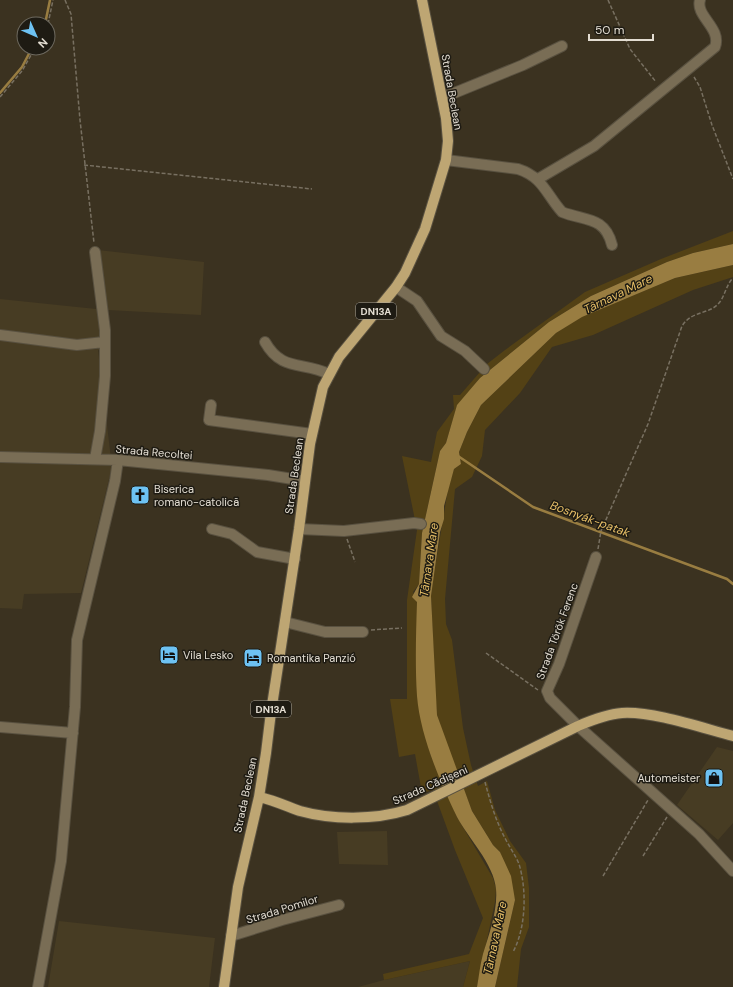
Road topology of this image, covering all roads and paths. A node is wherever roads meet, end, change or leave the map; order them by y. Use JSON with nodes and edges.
{"nodes":[{"id":1,"x":53,"y":0,"type":"edge"},
{"id":2,"x":65,"y":0,"type":"edge"},
{"id":3,"x":422,"y":0,"type":"edge"},
{"id":4,"x":608,"y":0,"type":"edge"},
{"id":5,"x":700,"y":0,"type":"edge"},
{"id":6,"x":50,"y":16,"type":"edge"},
{"id":7,"x":562,"y":46,"type":"dead end"},
{"id":8,"x":30,"y":56,"type":"edge"},
{"id":9,"x":685,"y":70,"type":"junction"},
{"id":10,"x":660,"y":91,"type":"junction"},
{"id":11,"x":0,"y":97,"type":"edge"},
{"id":12,"x":442,"y":98,"type":"junction"},
{"id":13,"x":446,"y":160,"type":"junction"},
{"id":14,"x":84,"y":165,"type":"junction"},
{"id":15,"x":538,"y":179,"type":"junction"},
{"id":16,"x":733,"y":179,"type":"edge"},
{"id":17,"x":312,"y":189,"type":"dead end"},
{"id":18,"x":612,"y":245,"type":"dead end"},
{"id":19,"x":95,"y":252,"type":"joint"},
{"id":20,"x":733,"y":278,"type":"edge"},
{"id":21,"x":396,"y":287,"type":"junction"},
{"id":22,"x":0,"y":335,"type":"edge"},
{"id":23,"x":104,"y":342,"type":"junction"},
{"id":24,"x":265,"y":342,"type":"dead end"},
{"id":25,"x":484,"y":369,"type":"dead end"},
{"id":26,"x":329,"y":374,"type":"junction"},
{"id":27,"x":211,"y":405,"type":"dead end"},
{"id":28,"x":312,"y":434,"type":"junction"},
{"id":29,"x":0,"y":457,"type":"edge"},
{"id":30,"x":95,"y":459,"type":"junction"},
{"id":31,"x":118,"y":460,"type":"junction"},
{"id":32,"x":305,"y":481,"type":"junction"},
{"id":33,"x":421,"y":524,"type":"dead end"},
{"id":34,"x":212,"y":529,"type":"dead end"},
{"id":35,"x":299,"y":529,"type":"junction"},
{"id":36,"x":344,"y":531,"type":"junction"},
{"id":37,"x":596,"y":557,"type":"joint"},
{"id":38,"x":295,"y":559,"type":"junction"},
{"id":39,"x":355,"y":562,"type":"dead end"},
{"id":40,"x":285,"y":622,"type":"junction"},
{"id":41,"x":402,"y":628,"type":"dead end"},
{"id":42,"x":364,"y":632,"type":"joint"},
{"id":43,"x":486,"y":654,"type":"dead end"},
{"id":44,"x":550,"y":698,"type":"junction"},
{"id":45,"x":578,"y":726,"type":"junction"},
{"id":46,"x":0,"y":727,"type":"edge"},
{"id":47,"x":73,"y":732,"type":"junction"},
{"id":48,"x":733,"y":736,"type":"edge"},
{"id":49,"x":478,"y":776,"type":"junction"},
{"id":50,"x":653,"y":792,"type":"junction"},
{"id":51,"x":259,"y":797,"type":"junction"},
{"id":52,"x":672,"y":808,"type":"junction"},
{"id":53,"x":643,"y":856,"type":"dead end"},
{"id":54,"x":733,"y":871,"type":"edge"},
{"id":55,"x":603,"y":876,"type":"dead end"},
{"id":56,"x":339,"y":905,"type":"dead end"},
{"id":57,"x":231,"y":936,"type":"junction"},
{"id":58,"x":514,"y":952,"type":"dead end"},
{"id":59,"x":38,"y":987,"type":"edge"},
{"id":60,"x":224,"y":987,"type":"edge"}],
"edges":[{"from":1,"to":6,"type":"path"},
{"from":2,"to":14,"type":"path"},
{"from":3,"to":12,"type":"main road","name":"Strada Beclean","number":"DN13A"},
{"from":4,"to":10,"type":"path"},
{"from":5,"to":9,"type":"street"},
{"from":7,"to":12,"type":"street"},
{"from":8,"to":11,"type":"path"},
{"from":9,"to":10,"type":"street"},
{"from":9,"to":16,"type":"path"},
{"from":10,"to":15,"type":"street"},
{"from":12,"to":13,"type":"main road","name":"Strada Beclean","number":"DN13A"},
{"from":13,"to":15,"type":"street"},
{"from":13,"to":21,"type":"main road","name":"Strada Beclean","number":"DN13A"},
{"from":14,"to":17,"type":"path"},
{"from":14,"to":19,"type":"path"},
{"from":15,"to":18,"type":"street"},
{"from":19,"to":23,"type":"street"},
{"from":20,"to":37,"type":"path"},
{"from":21,"to":25,"type":"street"},
{"from":21,"to":26,"type":"main road","name":"Strada Beclean","number":"DN13A"},
{"from":22,"to":23,"type":"street"},
{"from":23,"to":30,"type":"street"},
{"from":24,"to":26,"type":"street"},
{"from":26,"to":28,"type":"main road","name":"Strada Beclean","number":"DN13A"},
{"from":27,"to":28,"type":"street"},
{"from":28,"to":32,"type":"main road","name":"Strada Beclean","number":"DN13A"},
{"from":29,"to":30,"type":"street","name":"Strada Recoltei"},
{"from":30,"to":31,"type":"street","name":"Strada Recoltei"},
{"from":31,"to":32,"type":"street","name":"Strada Recoltei"},
{"from":31,"to":47,"type":"street"},
{"from":32,"to":35,"type":"main road","name":"Strada Beclean","number":"DN13A"},
{"from":33,"to":36,"type":"street"},
{"from":34,"to":38,"type":"street"},
{"from":35,"to":36,"type":"street"},
{"from":35,"to":38,"type":"main road","name":"Strada Beclean","number":"DN13A"},
{"from":36,"to":39,"type":"path"},
{"from":37,"to":44,"type":"street","name":"Strada Török Ferenc"},
{"from":38,"to":40,"type":"main road","name":"Strada Beclean","number":"DN13A"},
{"from":40,"to":42,"type":"street"},
{"from":40,"to":51,"type":"main road","name":"Strada Beclean","number":"DN13A"},
{"from":41,"to":42,"type":"path"},
{"from":43,"to":44,"type":"path"},
{"from":44,"to":45,"type":"street"},
{"from":45,"to":48,"type":"main road","name":"Strada Cădișeni"},
{"from":45,"to":49,"type":"main road","name":"Strada Cădișeni"},
{"from":45,"to":50,"type":"street"},
{"from":46,"to":47,"type":"street"},
{"from":47,"to":59,"type":"street"},
{"from":49,"to":51,"type":"main road","name":"Strada Cădișeni"},
{"from":49,"to":58,"type":"path"},
{"from":50,"to":52,"type":"street"},
{"from":50,"to":55,"type":"path"},
{"from":51,"to":57,"type":"main road","name":"Strada Beclean","number":"DN13A"},
{"from":52,"to":53,"type":"path"},
{"from":52,"to":54,"type":"street"},
{"from":56,"to":57,"type":"street","name":"Strada Pomilor"},
{"from":57,"to":60,"type":"main road","name":"Strada Beclean","number":"DN13A"}]}
